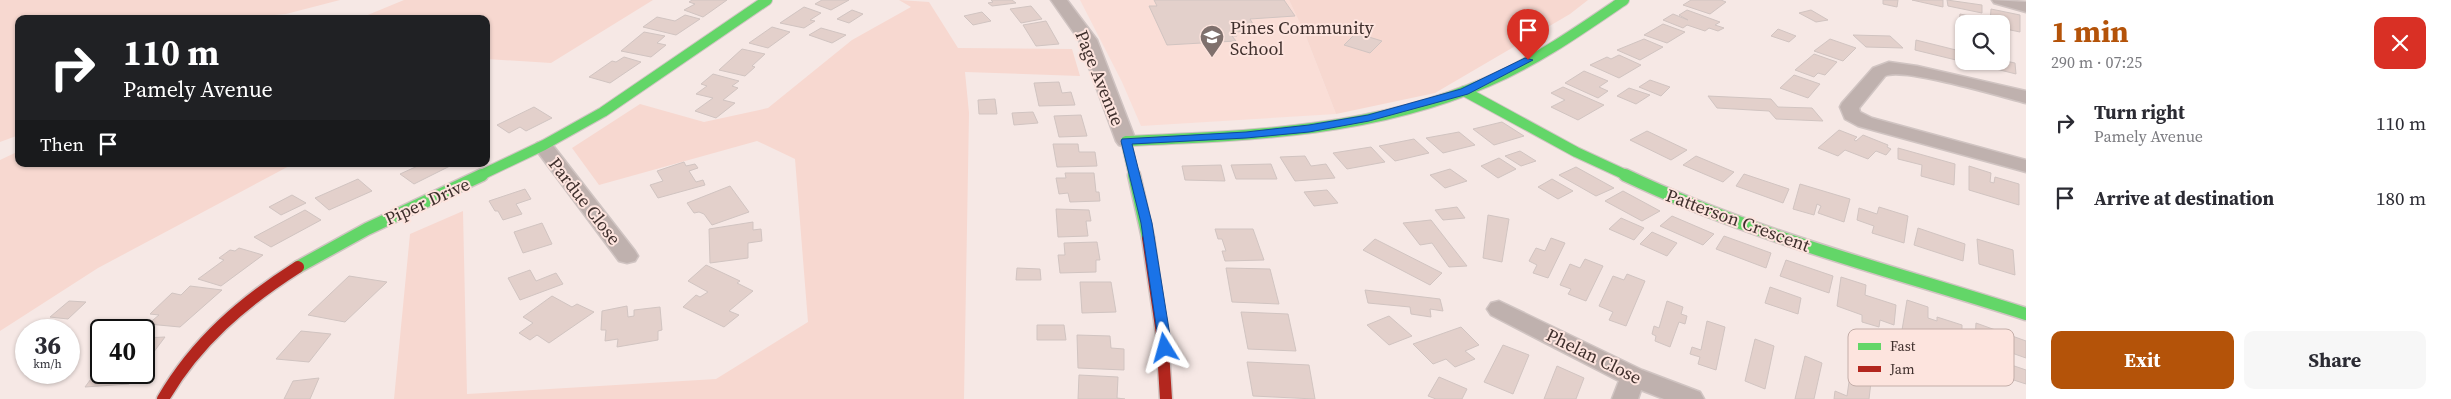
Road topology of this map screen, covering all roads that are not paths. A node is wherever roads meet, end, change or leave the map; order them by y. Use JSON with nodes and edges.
{"nodes":[{"id":1,"x":767,"y":0,"type":"edge"},
{"id":2,"x":1059,"y":0,"type":"edge"},
{"id":3,"x":1624,"y":0,"type":"edge"},
{"id":4,"x":2000,"y":0,"type":"edge"},
{"id":5,"x":2026,"y":7,"type":"edge"},
{"id":6,"x":1464,"y":92,"type":"junction"},
{"id":7,"x":2026,"y":98,"type":"edge"},
{"id":8,"x":1126,"y":141,"type":"junction"},
{"id":9,"x":544,"y":147,"type":"junction"},
{"id":10,"x":2026,"y":166,"type":"edge"},
{"id":11,"x":627,"y":256,"type":"dead end"},
{"id":12,"x":1499,"y":309,"type":"dead end"},
{"id":13,"x":2026,"y":314,"type":"edge"},
{"id":14,"x":1629,"y":388,"type":"edge"},
{"id":15,"x":163,"y":399,"type":"edge"},
{"id":16,"x":1166,"y":399,"type":"edge"},
{"id":17,"x":1691,"y":399,"type":"edge"}],
"edges":[{"from":1,"to":9,"type":"street","name":"Piper Drive"},
{"from":2,"to":8,"type":"street","name":"Page Avenue"},
{"from":3,"to":6,"type":"street"},
{"from":4,"to":5,"type":"street"},
{"from":6,"to":8,"type":"street"},
{"from":6,"to":13,"type":"street","name":"Patterson Crescent"},
{"from":7,"to":10,"type":"street"},
{"from":8,"to":16,"type":"street","name":"Page Avenue"},
{"from":9,"to":11,"type":"street","name":"Pardue Close"},
{"from":9,"to":15,"type":"street","name":"Piper Drive"},
{"from":12,"to":14,"type":"street","name":"Phelan Close"},
{"from":14,"to":17,"type":"street","name":"Phelan Close"}]}
